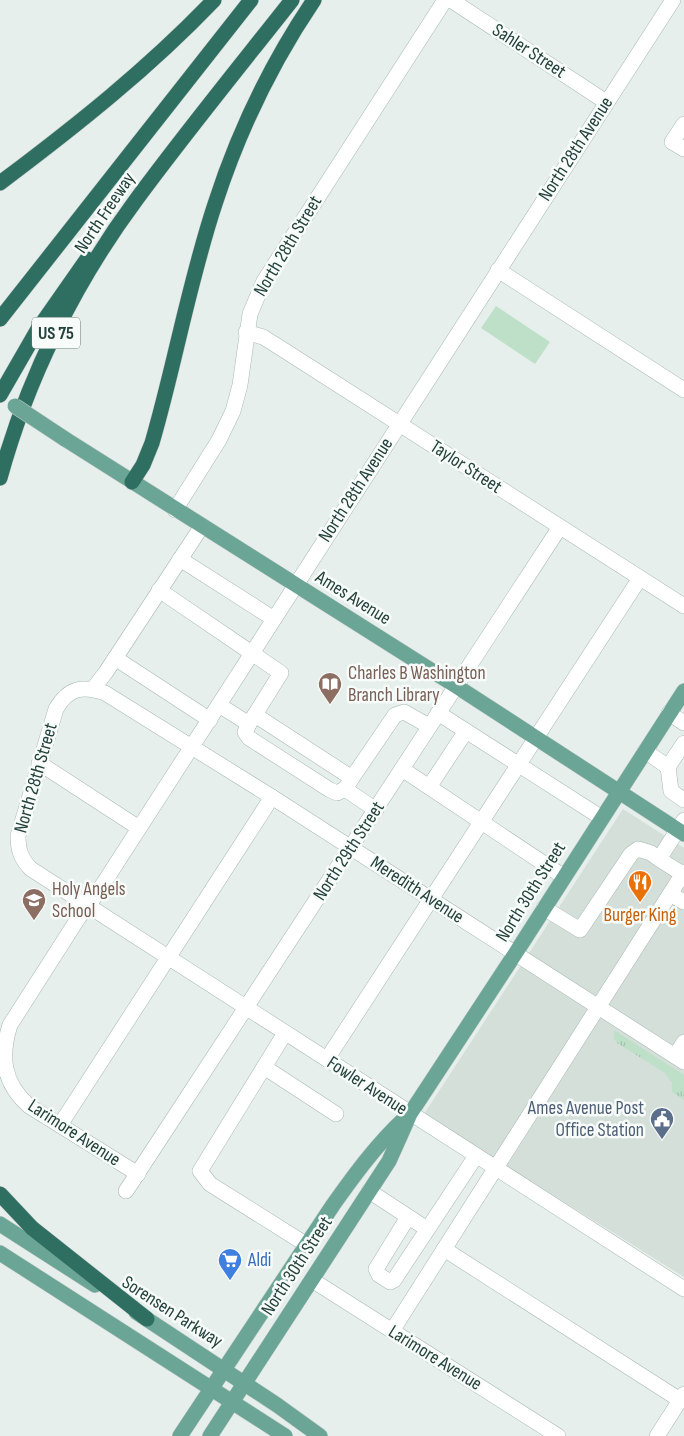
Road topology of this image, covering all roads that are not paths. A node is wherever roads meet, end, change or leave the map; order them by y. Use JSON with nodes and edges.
{"nodes":[{"id":1,"x":214,"y":0,"type":"edge"},
{"id":2,"x":251,"y":0,"type":"edge"},
{"id":3,"x":292,"y":0,"type":"edge"},
{"id":4,"x":314,"y":0,"type":"edge"},
{"id":5,"x":445,"y":0,"type":"edge"},
{"id":6,"x":451,"y":0,"type":"edge"},
{"id":7,"x":673,"y":0,"type":"edge"},
{"id":8,"x":606,"y":102,"type":"junction"},
{"id":9,"x":684,"y":124,"type":"edge"},
{"id":10,"x":684,"y":149,"type":"edge"},
{"id":11,"x":0,"y":183,"type":"edge"},
{"id":12,"x":135,"y":200,"type":"junction"},
{"id":13,"x":498,"y":270,"type":"junction"},
{"id":14,"x":0,"y":319,"type":"edge"},
{"id":15,"x":246,"y":332,"type":"junction"},
{"id":16,"x":684,"y":390,"type":"edge"},
{"id":17,"x":0,"y":396,"type":"edge"},
{"id":18,"x":399,"y":424,"type":"junction"},
{"id":19,"x":0,"y":478,"type":"edge"},
{"id":20,"x":132,"y":482,"type":"junction"},
{"id":21,"x":175,"y":510,"type":"junction"},
{"id":22,"x":202,"y":526,"type":"junction"},
{"id":23,"x":560,"y":527,"type":"junction"},
{"id":24,"x":180,"y":559,"type":"junction"},
{"id":25,"x":640,"y":578,"type":"junction"},
{"id":26,"x":295,"y":585,"type":"junction"},
{"id":27,"x":159,"y":590,"type":"junction"},
{"id":28,"x":684,"y":606,"type":"edge"},
{"id":29,"x":274,"y":618,"type":"junction"},
{"id":30,"x":252,"y":654,"type":"junction"},
{"id":31,"x":115,"y":658,"type":"junction"},
{"id":32,"x":456,"y":686,"type":"junction"},
{"id":33,"x":93,"y":688,"type":"junction"},
{"id":34,"x":684,"y":691,"type":"edge"},
{"id":35,"x":219,"y":705,"type":"junction"},
{"id":36,"x":438,"y":713,"type":"junction"},
{"id":37,"x":669,"y":713,"type":"junction"},
{"id":38,"x":210,"y":720,"type":"junction"},
{"id":39,"x":252,"y":720,"type":"junction"},
{"id":40,"x":684,"y":723,"type":"edge"},
{"id":41,"x":430,"y":726,"type":"junction"},
{"id":42,"x":466,"y":731,"type":"junction"},
{"id":43,"x":536,"y":737,"type":"junction"},
{"id":44,"x":684,"y":743,"type":"edge"},
{"id":45,"x":192,"y":747,"type":"junction"},
{"id":46,"x":645,"y":751,"type":"junction"},
{"id":47,"x":39,"y":763,"type":"junction"},
{"id":48,"x":518,"y":765,"type":"junction"},
{"id":49,"x":668,"y":766,"type":"junction"},
{"id":50,"x":402,"y":769,"type":"junction"},
{"id":51,"x":349,"y":784,"type":"junction"},
{"id":52,"x":429,"y":787,"type":"junction"},
{"id":53,"x":619,"y":792,"type":"junction"},
{"id":54,"x":272,"y":797,"type":"junction"},
{"id":55,"x":684,"y":800,"type":"edge"},
{"id":56,"x":376,"y":810,"type":"junction"},
{"id":57,"x":602,"y":818,"type":"junction"},
{"id":58,"x":481,"y":822,"type":"junction"},
{"id":59,"x":139,"y":828,"type":"junction"},
{"id":60,"x":682,"y":828,"type":"edge"},
{"id":61,"x":351,"y":848,"type":"junction"},
{"id":62,"x":660,"y":858,"type":"junction"},
{"id":63,"x":684,"y":874,"type":"edge"},
{"id":64,"x":564,"y":877,"type":"junction"},
{"id":65,"x":51,"y":882,"type":"joint"},
{"id":66,"x":670,"y":894,"type":"junction"},
{"id":67,"x":430,"y":898,"type":"junction"},
{"id":68,"x":684,"y":902,"type":"edge"},
{"id":69,"x":88,"y":906,"type":"junction"},
{"id":70,"x":544,"y":908,"type":"junction"},
{"id":71,"x":515,"y":954,"type":"junction"},
{"id":72,"x":169,"y":958,"type":"junction"},
{"id":73,"x":599,"y":1007,"type":"junction"},
{"id":74,"x":246,"y":1008,"type":"junction"},
{"id":75,"x":285,"y":1032,"type":"junction"},
{"id":76,"x":684,"y":1042,"type":"edge"},
{"id":77,"x":327,"y":1059,"type":"junction"},
{"id":78,"x":680,"y":1059,"type":"edge"},
{"id":79,"x":4,"y":1060,"type":"joint"},
{"id":80,"x":264,"y":1067,"type":"junction"},
{"id":81,"x":336,"y":1114,"type":"dead end"},
{"id":82,"x":410,"y":1114,"type":"junction"},
{"id":83,"x":60,"y":1125,"type":"junction"},
{"id":84,"x":476,"y":1156,"type":"junction"},
{"id":85,"x":495,"y":1168,"type":"junction"},
{"id":86,"x":138,"y":1174,"type":"junction"},
{"id":87,"x":126,"y":1191,"type":"dead end"},
{"id":88,"x":369,"y":1191,"type":"junction"},
{"id":89,"x":0,"y":1194,"type":"edge"},
{"id":90,"x":408,"y":1217,"type":"junction"},
{"id":91,"x":0,"y":1224,"type":"edge"},
{"id":92,"x":427,"y":1229,"type":"junction"},
{"id":93,"x":307,"y":1245,"type":"junction"},
{"id":94,"x":444,"y":1249,"type":"junction"},
{"id":95,"x":0,"y":1253,"type":"edge"},
{"id":96,"x":312,"y":1280,"type":"junction"},
{"id":97,"x":684,"y":1289,"type":"edge"},
{"id":98,"x":147,"y":1319,"type":"junction"},
{"id":99,"x":392,"y":1331,"type":"junction"},
{"id":100,"x":225,"y":1370,"type":"junction"},
{"id":101,"x":245,"y":1384,"type":"junction"},
{"id":102,"x":212,"y":1389,"type":"junction"},
{"id":103,"x":682,"y":1397,"type":"edge"},
{"id":104,"x":232,"y":1402,"type":"junction"},
{"id":105,"x":180,"y":1436,"type":"edge"},
{"id":106,"x":210,"y":1436,"type":"edge"},
{"id":107,"x":285,"y":1436,"type":"edge"},
{"id":108,"x":320,"y":1436,"type":"edge"},
{"id":109,"x":558,"y":1436,"type":"edge"},
{"id":110,"x":657,"y":1436,"type":"edge"}],
"edges":[{"from":1,"to":11,"type":"highway"},
{"from":2,"to":14,"type":"highway","name":"North Freeway","number":"US 75"},
{"from":3,"to":12,"type":"highway","name":"North Freeway","number":"US 75"},
{"from":4,"to":20,"type":"highway"},
{"from":5,"to":15,"type":"street","name":"North 28th Street"},
{"from":6,"to":8,"type":"street","name":"Sahler Street"},
{"from":7,"to":8,"type":"street","name":"North 28th Avenue"},
{"from":8,"to":13,"type":"street","name":"North 28th Avenue"},
{"from":9,"to":10,"type":"street"},
{"from":12,"to":17,"type":"highway"},
{"from":12,"to":19,"type":"highway","name":"North Freeway","number":"US 75"},
{"from":13,"to":16,"type":"street"},
{"from":13,"to":18,"type":"street","name":"North 28th Avenue"},
{"from":15,"to":18,"type":"street","name":"Taylor Street"},
{"from":15,"to":21,"type":"street","name":"North 28th Street"},
{"from":17,"to":20,"type":"main road","name":"Ames Avenue","bridge":true},
{"from":18,"to":23,"type":"street","name":"Taylor Street"},
{"from":18,"to":26,"type":"street","name":"North 28th Avenue"},
{"from":20,"to":21,"type":"main road","name":"Ames Avenue"},
{"from":21,"to":22,"type":"main road","name":"Ames Avenue"},
{"from":22,"to":24,"type":"street"},
{"from":22,"to":26,"type":"main road","name":"Ames Avenue"},
{"from":23,"to":25,"type":"street","name":"Taylor Street"},
{"from":23,"to":32,"type":"street","name":"North 29th Street"},
{"from":24,"to":27,"type":"street"},
{"from":24,"to":29,"type":"street"},
{"from":25,"to":28,"type":"street","name":"Taylor Street"},
{"from":25,"to":43,"type":"street"},
{"from":26,"to":29,"type":"street","name":"North 28th Avenue"},
{"from":26,"to":32,"type":"main road","name":"Ames Avenue"},
{"from":27,"to":30,"type":"street"},
{"from":27,"to":31,"type":"street"},
{"from":29,"to":30,"type":"street","name":"North 28th Avenue"},
{"from":30,"to":35,"type":"street","name":"North 28th Avenue"},
{"from":30,"to":39,"type":"street"},
{"from":31,"to":33,"type":"street"},
{"from":31,"to":38,"type":"street"},
{"from":32,"to":36,"type":"street","name":"North 29th Street"},
{"from":32,"to":43,"type":"main road","name":"Ames Avenue"},
{"from":33,"to":45,"type":"street","name":"Meredith Avenue"},
{"from":33,"to":47,"type":"street","name":"North 28th Street"},
{"from":34,"to":37,"type":"main road","name":"North 30th Street"},
{"from":35,"to":38,"type":"street","name":"North 28th Avenue"},
{"from":35,"to":39,"type":"street"},
{"from":36,"to":41,"type":"street","name":"North 29th Street"},
{"from":36,"to":42,"type":"street"},
{"from":37,"to":40,"type":"street"},
{"from":37,"to":46,"type":"main road","name":"North 30th Street"},
{"from":38,"to":45,"type":"street","name":"North 28th Avenue"},
{"from":39,"to":51,"type":"street"},
{"from":39,"to":51,"type":"street"},
{"from":41,"to":50,"type":"street","name":"North 29th Street"},
{"from":41,"to":51,"type":"street"},
{"from":42,"to":48,"type":"street"},
{"from":42,"to":52,"type":"street"},
{"from":43,"to":48,"type":"street"},
{"from":43,"to":53,"type":"main road","name":"Ames Avenue"},
{"from":44,"to":49,"type":"street"},
{"from":45,"to":54,"type":"street","name":"Meredith Avenue"},
{"from":45,"to":59,"type":"street","name":"North 28th Avenue"},
{"from":46,"to":49,"type":"street"},
{"from":46,"to":53,"type":"main road","name":"North 30th Street"},
{"from":47,"to":59,"type":"street"},
{"from":47,"to":65,"type":"street","name":"North 28th Street"},
{"from":48,"to":57,"type":"street"},
{"from":48,"to":58,"type":"street"},
{"from":49,"to":55,"type":"street"},
{"from":50,"to":52,"type":"street"},
{"from":50,"to":56,"type":"street","name":"North 29th Street"},
{"from":51,"to":56,"type":"street"},
{"from":52,"to":58,"type":"street"},
{"from":53,"to":57,"type":"main road","name":"North 30th Street"},
{"from":53,"to":60,"type":"main road","name":"Ames Avenue"},
{"from":54,"to":61,"type":"street","name":"Meredith Avenue"},
{"from":54,"to":72,"type":"street"},
{"from":56,"to":61,"type":"street","name":"North 29th Street"},
{"from":57,"to":64,"type":"main road","name":"North 30th Street"},
{"from":58,"to":64,"type":"street"},
{"from":58,"to":67,"type":"street"},
{"from":59,"to":69,"type":"street","name":"North 28th Avenue"},
{"from":60,"to":62,"type":"street"},
{"from":61,"to":67,"type":"street","name":"Meredith Avenue"},
{"from":61,"to":74,"type":"street","name":"North 29th Street"},
{"from":62,"to":63,"type":"street"},
{"from":62,"to":70,"type":"street"},
{"from":63,"to":66,"type":"street"},
{"from":64,"to":70,"type":"main road","name":"North 30th Street"},
{"from":65,"to":69,"type":"street","name":"Fowler Avenue"},
{"from":66,"to":68,"type":"street"},
{"from":66,"to":73,"type":"street"},
{"from":67,"to":71,"type":"street","name":"Meredith Avenue"},
{"from":67,"to":77,"type":"street"},
{"from":69,"to":72,"type":"street","name":"Fowler Avenue"},
{"from":69,"to":79,"type":"street","name":"North 28th Avenue"},
{"from":70,"to":71,"type":"main road","name":"North 30th Street"},
{"from":71,"to":73,"type":"street","name":"Meredith Avenue"},
{"from":71,"to":82,"type":"main road","name":"North 30th Street"},
{"from":72,"to":74,"type":"street","name":"Fowler Avenue"},
{"from":72,"to":83,"type":"street"},
{"from":73,"to":78,"type":"street","name":"Meredith Avenue"},
{"from":73,"to":85,"type":"street"},
{"from":74,"to":75,"type":"street","name":"Fowler Avenue"},
{"from":74,"to":86,"type":"street","name":"North 29th Street"},
{"from":75,"to":77,"type":"street","name":"Fowler Avenue"},
{"from":75,"to":80,"type":"street"},
{"from":76,"to":78,"type":"street"},
{"from":77,"to":82,"type":"street","name":"Fowler Avenue"},
{"from":79,"to":83,"type":"street","name":"Larimore Avenue"},
{"from":80,"to":81,"type":"street"},
{"from":80,"to":93,"type":"street"},
{"from":82,"to":84,"type":"street","name":"Fowler Avenue"},
{"from":82,"to":88,"type":"main road","name":"North 30th Street"},
{"from":82,"to":93,"type":"main road","name":"North 30th Street"},
{"from":83,"to":86,"type":"street","name":"Larimore Avenue"},
{"from":84,"to":85,"type":"street","name":"Fowler Avenue"},
{"from":84,"to":92,"type":"street"},
{"from":85,"to":94,"type":"street"},
{"from":85,"to":97,"type":"street","name":"Fowler Avenue"},
{"from":86,"to":87,"type":"street","name":"North 29th Street"},
{"from":88,"to":90,"type":"street"},
{"from":88,"to":96,"type":"main road","name":"North 30th Street"},
{"from":89,"to":98,"type":"highway"},
{"from":90,"to":92,"type":"street"},
{"from":90,"to":92,"type":"street"},
{"from":91,"to":98,"type":"main road","name":"Sorensen Parkway"},
{"from":93,"to":100,"type":"main road","name":"North 30th Street"},
{"from":94,"to":99,"type":"street"},
{"from":94,"to":103,"type":"street"},
{"from":95,"to":102,"type":"main road"},
{"from":96,"to":99,"type":"street","name":"Larimore Avenue"},
{"from":96,"to":101,"type":"main road","name":"North 30th Street"},
{"from":98,"to":100,"type":"main road","name":"Sorensen Parkway"},
{"from":99,"to":109,"type":"street","name":"Larimore Avenue"},
{"from":100,"to":101,"type":"main road","name":"Sorensen Parkway"},
{"from":100,"to":102,"type":"main road","name":"North 30th Street"},
{"from":101,"to":104,"type":"main road","name":"North 30th Street"},
{"from":101,"to":108,"type":"main road","name":"Sorensen Parkway"},
{"from":102,"to":104,"type":"main road"},
{"from":102,"to":105,"type":"main road","name":"North 30th Street"},
{"from":103,"to":110,"type":"street"},
{"from":104,"to":106,"type":"main road","name":"North 30th Street"},
{"from":104,"to":107,"type":"main road"}]}
